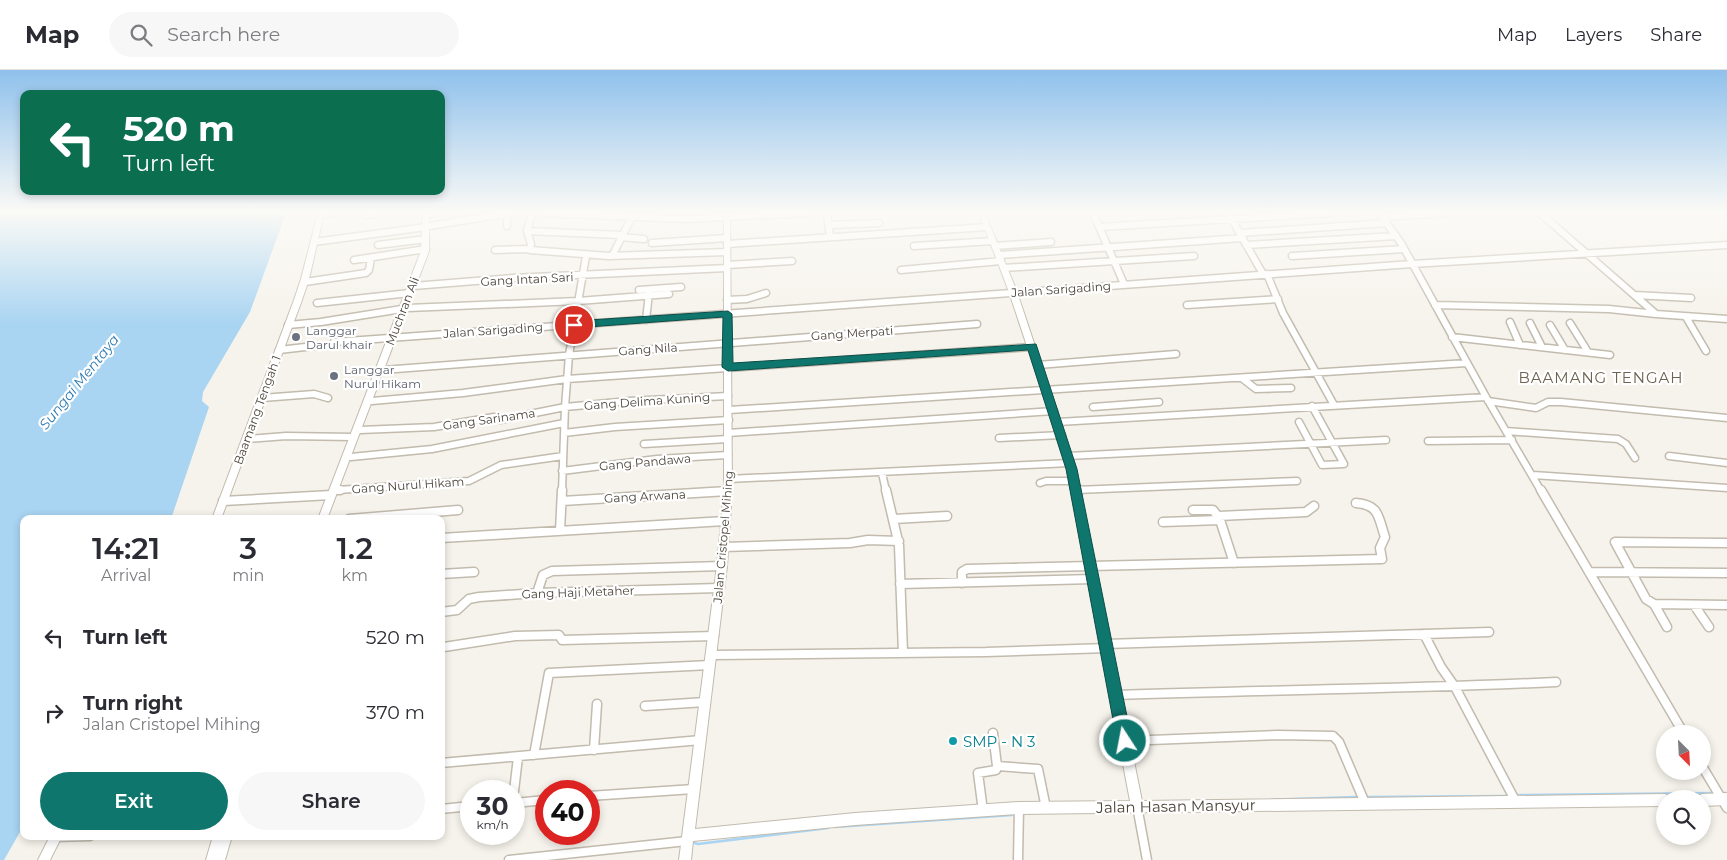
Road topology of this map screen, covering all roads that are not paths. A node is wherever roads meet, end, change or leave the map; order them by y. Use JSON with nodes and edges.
{"nodes":[{"id":1,"x":426,"y":249,"type":"edge"},
{"id":2,"x":1404,"y":249,"type":"edge"},
{"id":3,"x":312,"y":250,"type":"edge"},
{"id":4,"x":421,"y":250,"type":"edge"},
{"id":5,"x":430,"y":250,"type":"edge"},
{"id":6,"x":495,"y":250,"type":"dead end"},
{"id":7,"x":500,"y":250,"type":"edge"},
{"id":8,"x":536,"y":250,"type":"edge"},
{"id":9,"x":615,"y":250,"type":"edge"},
{"id":10,"x":676,"y":250,"type":"edge"},
{"id":11,"x":727,"y":250,"type":"edge"},
{"id":12,"x":996,"y":250,"type":"edge"},
{"id":13,"x":1088,"y":250,"type":"edge"},
{"id":14,"x":1109,"y":250,"type":"edge"},
{"id":15,"x":1249,"y":250,"type":"edge"},
{"id":16,"x":1390,"y":250,"type":"edge"},
{"id":17,"x":1583,"y":250,"type":"edge"},
{"id":18,"x":1642,"y":250,"type":"edge"},
{"id":19,"x":1587,"y":253,"type":"junction"},
{"id":20,"x":586,"y":256,"type":"junction"},
{"id":21,"x":612,"y":256,"type":"junction"},
{"id":22,"x":1194,"y":256,"type":"dead end"},
{"id":23,"x":1292,"y":256,"type":"dead end"},
{"id":24,"x":371,"y":258,"type":"junction"},
{"id":25,"x":354,"y":260,"type":"dead end"},
{"id":26,"x":792,"y":261,"type":"dead end"},
{"id":27,"x":1114,"y":261,"type":"junction"},
{"id":28,"x":1001,"y":262,"type":"junction"},
{"id":29,"x":1412,"y":264,"type":"junction"},
{"id":30,"x":727,"y":267,"type":"junction"},
{"id":31,"x":901,"y":270,"type":"dead end"},
{"id":32,"x":1265,"y":274,"type":"junction"},
{"id":33,"x":581,"y":276,"type":"junction"},
{"id":34,"x":304,"y":282,"type":"junction"},
{"id":35,"x":1124,"y":284,"type":"junction"},
{"id":36,"x":681,"y":287,"type":"dead end"},
{"id":37,"x":413,"y":288,"type":"junction"},
{"id":38,"x":639,"y":290,"type":"dead end"},
{"id":39,"x":649,"y":292,"type":"junction"},
{"id":40,"x":1014,"y":292,"type":"junction"},
{"id":41,"x":766,"y":293,"type":"dead end"},
{"id":42,"x":669,"y":294,"type":"dead end"},
{"id":43,"x":1635,"y":295,"type":"junction"},
{"id":44,"x":1691,"y":298,"type":"dead end"},
{"id":45,"x":1278,"y":299,"type":"junction"},
{"id":46,"x":727,"y":300,"type":"junction"},
{"id":47,"x":578,"y":302,"type":"junction"},
{"id":48,"x":317,"y":303,"type":"dead end"},
{"id":49,"x":1187,"y":306,"type":"dead end"},
{"id":50,"x":1435,"y":306,"type":"junction"},
{"id":51,"x":406,"y":308,"type":"junction"},
{"id":52,"x":728,"y":314,"type":"junction"},
{"id":53,"x":1656,"y":314,"type":"junction"},
{"id":54,"x":1686,"y":317,"type":"junction"},
{"id":55,"x":1727,"y":319,"type":"edge"},
{"id":56,"x":646,"y":320,"type":"junction"},
{"id":57,"x":1510,"y":322,"type":"dead end"},
{"id":58,"x":1530,"y":323,"type":"dead end"},
{"id":59,"x":1570,"y":323,"type":"dead end"},
{"id":60,"x":977,"y":324,"type":"dead end"},
{"id":61,"x":288,"y":325,"type":"junction"},
{"id":62,"x":574,"y":325,"type":"junction"},
{"id":63,"x":1550,"y":325,"type":"dead end"},
{"id":64,"x":394,"y":337,"type":"junction"},
{"id":65,"x":1452,"y":337,"type":"junction"},
{"id":66,"x":334,"y":342,"type":"dead end"},
{"id":67,"x":727,"y":342,"type":"junction"},
{"id":68,"x":1520,"y":345,"type":"junction"},
{"id":69,"x":314,"y":346,"type":"dead end"},
{"id":70,"x":1032,"y":347,"type":"junction"},
{"id":71,"x":1542,"y":347,"type":"junction"},
{"id":72,"x":279,"y":350,"type":"junction"},
{"id":73,"x":1564,"y":350,"type":"junction"},
{"id":74,"x":1588,"y":352,"type":"junction"},
{"id":75,"x":1706,"y":352,"type":"dead end"},
{"id":76,"x":1176,"y":354,"type":"dead end"},
{"id":77,"x":569,"y":355,"type":"junction"},
{"id":78,"x":1610,"y":355,"type":"dead end"},
{"id":79,"x":1466,"y":363,"type":"junction"},
{"id":80,"x":1038,"y":365,"type":"junction"},
{"id":81,"x":728,"y":367,"type":"junction"},
{"id":82,"x":383,"y":370,"type":"junction"},
{"id":83,"x":1315,"y":373,"type":"junction"},
{"id":84,"x":1243,"y":378,"type":"junction"},
{"id":85,"x":567,"y":379,"type":"junction"},
{"id":86,"x":1291,"y":388,"type":"dead end"},
{"id":87,"x":1047,"y":390,"type":"junction"},
{"id":88,"x":728,"y":396,"type":"junction"},
{"id":89,"x":262,"y":398,"type":"junction"},
{"id":90,"x":328,"y":398,"type":"dead end"},
{"id":91,"x":1487,"y":399,"type":"junction"},
{"id":92,"x":372,"y":401,"type":"junction"},
{"id":93,"x":1159,"y":402,"type":"dead end"},
{"id":94,"x":1334,"y":405,"type":"junction"},
{"id":95,"x":1108,"y":406,"type":"junction"},
{"id":96,"x":1312,"y":406,"type":"junction"},
{"id":97,"x":565,"y":407,"type":"junction"},
{"id":98,"x":1093,"y":407,"type":"dead end"},
{"id":99,"x":1054,"y":412,"type":"junction"},
{"id":100,"x":729,"y":415,"type":"junction"},
{"id":101,"x":1118,"y":418,"type":"junction"},
{"id":102,"x":1727,"y":418,"type":"edge"},
{"id":103,"x":1058,"y":422,"type":"junction"},
{"id":104,"x":1299,"y":422,"type":"dead end"},
{"id":105,"x":564,"y":423,"type":"junction"},
{"id":106,"x":360,"y":430,"type":"junction"},
{"id":107,"x":1506,"y":431,"type":"junction"},
{"id":108,"x":564,"y":433,"type":"junction"},
{"id":109,"x":1062,"y":435,"type":"junction"},
{"id":110,"x":728,"y":436,"type":"junction"},
{"id":111,"x":999,"y":438,"type":"dead end"},
{"id":112,"x":246,"y":439,"type":"junction"},
{"id":113,"x":1386,"y":440,"type":"dead end"},
{"id":114,"x":1512,"y":440,"type":"junction"},
{"id":115,"x":1428,"y":441,"type":"dead end"},
{"id":116,"x":353,"y":442,"type":"junction"},
{"id":117,"x":1333,"y":442,"type":"junction"},
{"id":118,"x":644,"y":444,"type":"dead end"},
{"id":119,"x":1310,"y":444,"type":"junction"},
{"id":120,"x":728,"y":455,"type":"junction"},
{"id":121,"x":351,"y":456,"type":"junction"},
{"id":122,"x":563,"y":456,"type":"junction"},
{"id":123,"x":1669,"y":456,"type":"dead end"},
{"id":124,"x":1635,"y":458,"type":"dead end"},
{"id":125,"x":1069,"y":460,"type":"junction"},
{"id":126,"x":1727,"y":463,"type":"edge"},
{"id":127,"x":562,"y":471,"type":"junction"},
{"id":128,"x":882,"y":473,"type":"junction"},
{"id":129,"x":1533,"y":475,"type":"junction"},
{"id":130,"x":728,"y":479,"type":"junction"},
{"id":131,"x":1297,"y":481,"type":"dead end"},
{"id":132,"x":1040,"y":483,"type":"dead end"},
{"id":133,"x":1075,"y":486,"type":"junction"},
{"id":134,"x":1727,"y":488,"type":"edge"},
{"id":135,"x":338,"y":490,"type":"junction"},
{"id":136,"x":728,"y":491,"type":"junction"},
{"id":137,"x":330,"y":500,"type":"junction"},
{"id":138,"x":223,"y":501,"type":"junction"},
{"id":139,"x":562,"y":501,"type":"junction"},
{"id":140,"x":1356,"y":503,"type":"dead end"},
{"id":141,"x":1314,"y":506,"type":"dead end"},
{"id":142,"x":458,"y":510,"type":"dead end"},
{"id":143,"x":1192,"y":510,"type":"dead end"},
{"id":144,"x":218,"y":515,"type":"edge"},
{"id":145,"x":324,"y":515,"type":"edge"},
{"id":146,"x":328,"y":515,"type":"edge"},
{"id":147,"x":397,"y":515,"type":"edge"},
{"id":148,"x":947,"y":516,"type":"dead end"},
{"id":149,"x":894,"y":519,"type":"junction"},
{"id":150,"x":1220,"y":519,"type":"junction"},
{"id":151,"x":725,"y":521,"type":"junction"},
{"id":152,"x":1163,"y":522,"type":"dead end"},
{"id":153,"x":560,"y":531,"type":"junction"},
{"id":154,"x":445,"y":538,"type":"edge"},
{"id":155,"x":899,"y":541,"type":"junction"},
{"id":156,"x":1727,"y":543,"type":"edge"},
{"id":157,"x":724,"y":547,"type":"junction"},
{"id":158,"x":1234,"y":563,"type":"junction"},
{"id":159,"x":722,"y":566,"type":"junction"},
{"id":160,"x":1090,"y":567,"type":"junction"},
{"id":161,"x":474,"y":572,"type":"dead end"},
{"id":162,"x":1589,"y":572,"type":"junction"},
{"id":163,"x":1632,"y":573,"type":"junction"},
{"id":164,"x":1727,"y":573,"type":"edge"},
{"id":165,"x":445,"y":574,"type":"edge"},
{"id":166,"x":1093,"y":579,"type":"junction"},
{"id":167,"x":962,"y":583,"type":"junction"},
{"id":168,"x":900,"y":584,"type":"junction"},
{"id":169,"x":719,"y":588,"type":"junction"},
{"id":170,"x":537,"y":592,"type":"junction"},
{"id":171,"x":1654,"y":604,"type":"junction"},
{"id":172,"x":1694,"y":605,"type":"junction"},
{"id":173,"x":1727,"y":605,"type":"edge"},
{"id":174,"x":445,"y":611,"type":"edge"},
{"id":175,"x":1667,"y":627,"type":"dead end"},
{"id":176,"x":1709,"y":627,"type":"dead end"},
{"id":177,"x":1489,"y":632,"type":"dead end"},
{"id":178,"x":1424,"y":634,"type":"junction"},
{"id":179,"x":714,"y":636,"type":"junction"},
{"id":180,"x":1106,"y":646,"type":"junction"},
{"id":181,"x":445,"y":647,"type":"edge"},
{"id":182,"x":903,"y":654,"type":"junction"},
{"id":183,"x":711,"y":660,"type":"junction"},
{"id":184,"x":1556,"y":682,"type":"dead end"},
{"id":185,"x":1455,"y":687,"type":"junction"},
{"id":186,"x":1116,"y":695,"type":"junction"},
{"id":187,"x":706,"y":702,"type":"junction"},
{"id":188,"x":597,"y":704,"type":"dead end"},
{"id":189,"x":645,"y":706,"type":"dead end"},
{"id":190,"x":1679,"y":725,"type":"edge"},
{"id":191,"x":993,"y":733,"type":"dead end"},
{"id":192,"x":701,"y":740,"type":"junction"},
{"id":193,"x":1125,"y":741,"type":"junction"},
{"id":194,"x":594,"y":750,"type":"junction"},
{"id":195,"x":534,"y":755,"type":"junction"},
{"id":196,"x":518,"y":757,"type":"junction"},
{"id":197,"x":445,"y":763,"type":"edge"},
{"id":198,"x":997,"y":766,"type":"junction"},
{"id":199,"x":515,"y":780,"type":"edge"},
{"id":200,"x":1711,"y":780,"type":"edge"},
{"id":201,"x":694,"y":789,"type":"junction"},
{"id":202,"x":600,"y":795,"type":"edge"},
{"id":203,"x":1656,"y":800,"type":"edge"},
{"id":204,"x":1711,"y":801,"type":"edge"},
{"id":205,"x":1725,"y":802,"type":"edge"},
{"id":206,"x":1365,"y":803,"type":"junction"},
{"id":207,"x":1517,"y":803,"type":"junction"},
{"id":208,"x":1137,"y":806,"type":"junction"},
{"id":209,"x":460,"y":807,"type":"edge"},
{"id":210,"x":1019,"y":808,"type":"junction"},
{"id":211,"x":1046,"y":808,"type":"junction"},
{"id":212,"x":445,"y":809,"type":"edge"},
{"id":213,"x":983,"y":810,"type":"junction"},
{"id":214,"x":687,"y":839,"type":"junction"},
{"id":215,"x":54,"y":840,"type":"edge"},
{"id":216,"x":218,"y":840,"type":"edge"},
{"id":217,"x":225,"y":840,"type":"edge"},
{"id":218,"x":44,"y":860,"type":"edge"},
{"id":219,"x":212,"y":860,"type":"edge"},
{"id":220,"x":219,"y":860,"type":"edge"},
{"id":221,"x":509,"y":860,"type":"edge"},
{"id":222,"x":685,"y":860,"type":"edge"},
{"id":223,"x":1018,"y":860,"type":"edge"},
{"id":224,"x":1147,"y":860,"type":"edge"}],
"edges":[{"from":1,"to":37,"type":"street","name":"Muchran Ali"},
{"from":2,"to":29,"type":"street"},
{"from":3,"to":34,"type":"street","name":"Baamang Tengah 1"},
{"from":4,"to":24,"type":"street"},
{"from":5,"to":37,"type":"street","name":"Muchran Ali"},
{"from":6,"to":7,"type":"street"},
{"from":8,"to":20,"type":"street"},
{"from":9,"to":21,"type":"street"},
{"from":10,"to":21,"type":"street"},
{"from":11,"to":30,"type":"street","name":"Jalan Cristopel Mihing"},
{"from":12,"to":28,"type":"street"},
{"from":13,"to":28,"type":"street"},
{"from":14,"to":27,"type":"street"},
{"from":15,"to":32,"type":"street"},
{"from":16,"to":23,"type":"street"},
{"from":17,"to":19,"type":"street"},
{"from":18,"to":19,"type":"street","name":"Jalan Sarigading"},
{"from":19,"to":29,"type":"street","name":"Jalan Sarigading"},
{"from":19,"to":43,"type":"street"},
{"from":20,"to":21,"type":"street"},
{"from":20,"to":33,"type":"street"},
{"from":22,"to":27,"type":"street"},
{"from":24,"to":25,"type":"street"},
{"from":24,"to":34,"type":"street"},
{"from":26,"to":30,"type":"street","name":"Gang Intan Sari"},
{"from":27,"to":28,"type":"street"},
{"from":27,"to":35,"type":"street"},
{"from":28,"to":31,"type":"street"},
{"from":28,"to":40,"type":"street"},
{"from":29,"to":32,"type":"street","name":"Jalan Sarigading"},
{"from":29,"to":50,"type":"street"},
{"from":30,"to":33,"type":"street","name":"Gang Intan Sari"},
{"from":30,"to":46,"type":"street","name":"Jalan Cristopel Mihing"},
{"from":32,"to":35,"type":"street","name":"Jalan Sarigading"},
{"from":32,"to":45,"type":"street"},
{"from":33,"to":37,"type":"street","name":"Gang Intan Sari"},
{"from":33,"to":47,"type":"street"},
{"from":34,"to":61,"type":"street","name":"Baamang Tengah 1"},
{"from":35,"to":40,"type":"street","name":"Jalan Sarigading"},
{"from":36,"to":39,"type":"street"},
{"from":37,"to":48,"type":"street","name":"Gang Intan Sari"},
{"from":37,"to":51,"type":"street","name":"Muchran Ali"},
{"from":38,"to":39,"type":"street"},
{"from":39,"to":42,"type":"street"},
{"from":39,"to":47,"type":"street"},
{"from":39,"to":56,"type":"street"},
{"from":40,"to":52,"type":"street","name":"Jalan Sarigading"},
{"from":40,"to":70,"type":"street"},
{"from":41,"to":46,"type":"street"},
{"from":43,"to":44,"type":"street"},
{"from":43,"to":53,"type":"street"},
{"from":45,"to":49,"type":"street"},
{"from":45,"to":83,"type":"street"},
{"from":46,"to":52,"type":"street","name":"Jalan Cristopel Mihing"},
{"from":47,"to":51,"type":"street"},
{"from":47,"to":62,"type":"street"},
{"from":50,"to":53,"type":"street"},
{"from":50,"to":65,"type":"street"},
{"from":51,"to":61,"type":"street"},
{"from":51,"to":64,"type":"street","name":"Muchran Ali"},
{"from":52,"to":56,"type":"street","name":"Jalan Sarigading"},
{"from":52,"to":67,"type":"street","name":"Jalan Cristopel Mihing"},
{"from":53,"to":54,"type":"street"},
{"from":54,"to":55,"type":"street"},
{"from":54,"to":75,"type":"street"},
{"from":56,"to":62,"type":"street","name":"Jalan Sarigading"},
{"from":57,"to":68,"type":"street"},
{"from":58,"to":71,"type":"street"},
{"from":59,"to":74,"type":"street"},
{"from":60,"to":67,"type":"street","name":"Gang Merpati"},
{"from":61,"to":72,"type":"street","name":"Baamang Tengah 1"},
{"from":62,"to":64,"type":"street","name":"Jalan Sarigading"},
{"from":62,"to":77,"type":"street"},
{"from":63,"to":73,"type":"street"},
{"from":64,"to":66,"type":"street","name":"Jalan Sarigading"},
{"from":64,"to":82,"type":"street","name":"Muchran Ali"},
{"from":64,"to":116,"type":"street","name":"Muchran Ali"},
{"from":65,"to":68,"type":"street"},
{"from":65,"to":79,"type":"street"},
{"from":67,"to":77,"type":"street","name":"Gang Nila"},
{"from":67,"to":81,"type":"street","name":"Jalan Cristopel Mihing"},
{"from":68,"to":71,"type":"street"},
{"from":69,"to":72,"type":"street"},
{"from":70,"to":80,"type":"street"},
{"from":70,"to":81,"type":"street"},
{"from":71,"to":73,"type":"street"},
{"from":72,"to":89,"type":"street","name":"Baamang Tengah 1"},
{"from":73,"to":74,"type":"street"},
{"from":74,"to":78,"type":"street"},
{"from":76,"to":80,"type":"street"},
{"from":77,"to":82,"type":"street"},
{"from":77,"to":85,"type":"street"},
{"from":79,"to":83,"type":"street"},
{"from":79,"to":91,"type":"street"},
{"from":80,"to":87,"type":"street"},
{"from":81,"to":85,"type":"street"},
{"from":81,"to":88,"type":"street","name":"Jalan Cristopel Mihing"},
{"from":82,"to":92,"type":"street","name":"Muchran Ali"},
{"from":83,"to":84,"type":"street"},
{"from":83,"to":94,"type":"street"},
{"from":84,"to":86,"type":"street"},
{"from":84,"to":87,"type":"street"},
{"from":85,"to":92,"type":"street"},
{"from":85,"to":97,"type":"street"},
{"from":87,"to":99,"type":"street"},
{"from":87,"to":100,"type":"street"},
{"from":88,"to":97,"type":"street","name":"Gang Delima Kuning"},
{"from":88,"to":100,"type":"street","name":"Jalan Cristopel Mihing"},
{"from":89,"to":90,"type":"street"},
{"from":89,"to":112,"type":"street","name":"Baamang Tengah 1"},
{"from":91,"to":94,"type":"street"},
{"from":91,"to":102,"type":"street"},
{"from":91,"to":107,"type":"street"},
{"from":92,"to":106,"type":"street","name":"Muchran Ali"},
{"from":93,"to":95,"type":"street"},
{"from":94,"to":96,"type":"street"},
{"from":95,"to":98,"type":"street"},
{"from":95,"to":101,"type":"street"},
{"from":96,"to":101,"type":"street"},
{"from":96,"to":117,"type":"street"},
{"from":97,"to":105,"type":"street"},
{"from":97,"to":106,"type":"street","name":"Gang Sarinama"},
{"from":99,"to":103,"type":"street"},
{"from":99,"to":110,"type":"street"},
{"from":100,"to":108,"type":"street"},
{"from":100,"to":110,"type":"street","name":"Jalan Cristopel Mihing"},
{"from":101,"to":103,"type":"street"},
{"from":103,"to":109,"type":"street"},
{"from":104,"to":119,"type":"street"},
{"from":105,"to":108,"type":"street"},
{"from":105,"to":121,"type":"street"},
{"from":106,"to":116,"type":"street","name":"Muchran Ali"},
{"from":107,"to":114,"type":"street"},
{"from":107,"to":124,"type":"street"},
{"from":108,"to":122,"type":"street"},
{"from":109,"to":111,"type":"street"},
{"from":109,"to":125,"type":"street"},
{"from":110,"to":118,"type":"street"},
{"from":110,"to":120,"type":"street","name":"Jalan Cristopel Mihing"},
{"from":112,"to":116,"type":"street"},
{"from":112,"to":138,"type":"street","name":"Baamang Tengah 1"},
{"from":113,"to":117,"type":"street"},
{"from":114,"to":115,"type":"street"},
{"from":114,"to":129,"type":"street"},
{"from":116,"to":121,"type":"street","name":"Muchran Ali"},
{"from":116,"to":137,"type":"street","name":"Muchran Ali"},
{"from":117,"to":119,"type":"street"},
{"from":117,"to":119,"type":"street"},
{"from":119,"to":125,"type":"street"},
{"from":120,"to":127,"type":"street","name":"Gang Pandawa"},
{"from":120,"to":130,"type":"street","name":"Jalan Cristopel Mihing"},
{"from":121,"to":135,"type":"street","name":"Muchran Ali"},
{"from":122,"to":127,"type":"street"},
{"from":122,"to":135,"type":"street","name":"Gang Nurul Hikam"},
{"from":123,"to":126,"type":"street"},
{"from":125,"to":128,"type":"street"},
{"from":125,"to":133,"type":"street"},
{"from":127,"to":139,"type":"street"},
{"from":128,"to":130,"type":"street"},
{"from":128,"to":149,"type":"street"},
{"from":129,"to":134,"type":"street"},
{"from":129,"to":162,"type":"street"},
{"from":130,"to":136,"type":"street","name":"Jalan Cristopel Mihing"},
{"from":131,"to":133,"type":"street"},
{"from":132,"to":133,"type":"street"},
{"from":133,"to":160,"type":"street"},
{"from":135,"to":137,"type":"street","name":"Muchran Ali"},
{"from":136,"to":139,"type":"street","name":"Gang Arwana"},
{"from":136,"to":151,"type":"street","name":"Jalan Cristopel Mihing"},
{"from":137,"to":138,"type":"street"},
{"from":137,"to":145,"type":"street","name":"Muchran Ali"},
{"from":137,"to":146,"type":"street","name":"Muchran Ali"},
{"from":138,"to":144,"type":"street","name":"Baamang Tengah 1"},
{"from":139,"to":153,"type":"street"},
{"from":140,"to":158,"type":"street"},
{"from":141,"to":150,"type":"street"},
{"from":142,"to":147,"type":"street"},
{"from":143,"to":150,"type":"street"},
{"from":148,"to":149,"type":"street"},
{"from":149,"to":155,"type":"street"},
{"from":150,"to":152,"type":"street"},
{"from":150,"to":158,"type":"street"},
{"from":151,"to":153,"type":"street"},
{"from":151,"to":157,"type":"street","name":"Jalan Cristopel Mihing"},
{"from":153,"to":154,"type":"street"},
{"from":155,"to":157,"type":"street"},
{"from":155,"to":168,"type":"street"},
{"from":156,"to":163,"type":"street"},
{"from":157,"to":159,"type":"street","name":"Jalan Cristopel Mihing"},
{"from":158,"to":160,"type":"street"},
{"from":159,"to":169,"type":"street","name":"Jalan Cristopel Mihing"},
{"from":159,"to":170,"type":"street"},
{"from":160,"to":166,"type":"street"},
{"from":160,"to":167,"type":"street"},
{"from":161,"to":165,"type":"street"},
{"from":162,"to":163,"type":"street"},
{"from":162,"to":190,"type":"street"},
{"from":163,"to":164,"type":"street"},
{"from":163,"to":171,"type":"street"},
{"from":166,"to":167,"type":"street"},
{"from":166,"to":180,"type":"street"},
{"from":167,"to":168,"type":"street"},
{"from":168,"to":182,"type":"street"},
{"from":169,"to":170,"type":"street","name":"Gang Haji Metaher"},
{"from":169,"to":179,"type":"street","name":"Jalan Cristopel Mihing"},
{"from":170,"to":174,"type":"street","name":"Gang Haji Metaher"},
{"from":171,"to":172,"type":"street"},
{"from":171,"to":175,"type":"street"},
{"from":172,"to":173,"type":"street"},
{"from":172,"to":176,"type":"street"},
{"from":177,"to":178,"type":"street"},
{"from":178,"to":180,"type":"street"},
{"from":178,"to":185,"type":"street"},
{"from":179,"to":181,"type":"street"},
{"from":179,"to":183,"type":"street","name":"Jalan Cristopel Mihing"},
{"from":180,"to":182,"type":"street"},
{"from":180,"to":186,"type":"street"},
{"from":182,"to":183,"type":"street"},
{"from":183,"to":187,"type":"street","name":"Jalan Cristopel Mihing"},
{"from":183,"to":195,"type":"street"},
{"from":184,"to":185,"type":"street"},
{"from":185,"to":186,"type":"street"},
{"from":185,"to":207,"type":"street"},
{"from":186,"to":193,"type":"street"},
{"from":187,"to":189,"type":"street"},
{"from":187,"to":192,"type":"street","name":"Jalan Cristopel Mihing"},
{"from":188,"to":194,"type":"street"},
{"from":191,"to":198,"type":"street"},
{"from":192,"to":194,"type":"street"},
{"from":192,"to":201,"type":"street","name":"Jalan Cristopel Mihing"},
{"from":193,"to":206,"type":"street"},
{"from":193,"to":208,"type":"street"},
{"from":194,"to":195,"type":"street"},
{"from":195,"to":196,"type":"street"},
{"from":196,"to":197,"type":"street"},
{"from":196,"to":199,"type":"street"},
{"from":198,"to":211,"type":"street"},
{"from":198,"to":213,"type":"street"},
{"from":200,"to":205,"type":"street"},
{"from":201,"to":202,"type":"street"},
{"from":201,"to":214,"type":"street","name":"Jalan Cristopel Mihing"},
{"from":203,"to":207,"type":"street","name":"Jalan Hasan Mansyur"},
{"from":204,"to":205,"type":"street"},
{"from":206,"to":207,"type":"street","name":"Jalan Hasan Mansyur"},
{"from":206,"to":208,"type":"street","name":"Jalan Hasan Mansyur"},
{"from":208,"to":211,"type":"street","name":"Jalan Hasan Mansyur"},
{"from":208,"to":224,"type":"street"},
{"from":209,"to":212,"type":"street"},
{"from":210,"to":211,"type":"street","name":"Jalan Hasan Mansyur"},
{"from":210,"to":213,"type":"street","name":"Jalan Hasan Mansyur"},
{"from":210,"to":223,"type":"street"},
{"from":213,"to":214,"type":"street","name":"Jalan Hasan Mansyur"},
{"from":214,"to":221,"type":"street"},
{"from":214,"to":222,"type":"street","name":"Jalan Cristopel Mihing"},
{"from":215,"to":218,"type":"street"},
{"from":216,"to":219,"type":"street"},
{"from":217,"to":220,"type":"street"}]}
